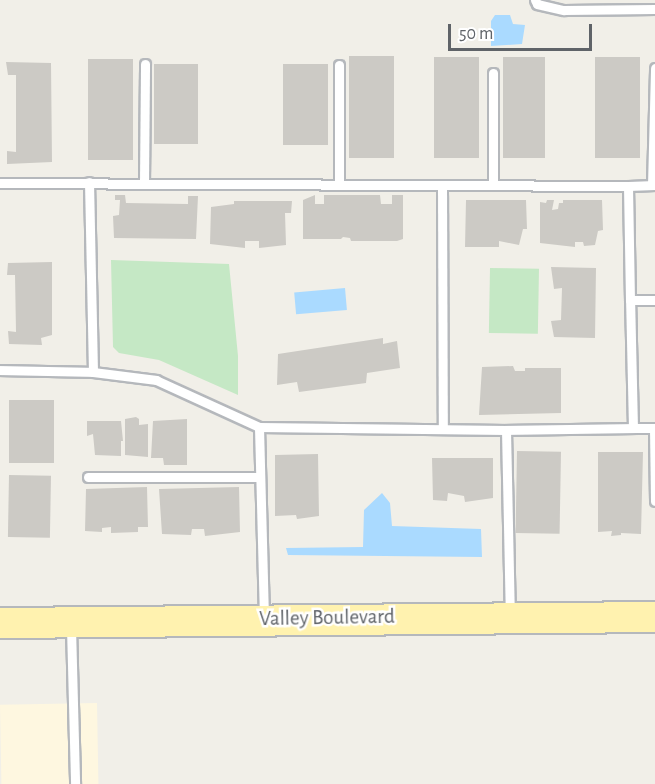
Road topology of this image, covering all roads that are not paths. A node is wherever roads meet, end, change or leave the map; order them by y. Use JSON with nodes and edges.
{"nodes":[{"id":1,"x":535,"y":0,"type":"edge"},
{"id":2,"x":655,"y":9,"type":"edge"},
{"id":3,"x":145,"y":64,"type":"dead end"},
{"id":4,"x":339,"y":65,"type":"dead end"},
{"id":5,"x":655,"y":68,"type":"edge"},
{"id":6,"x":493,"y":74,"type":"dead end"},
{"id":7,"x":89,"y":182,"type":"junction"},
{"id":8,"x":0,"y":183,"type":"edge"},
{"id":9,"x":144,"y":183,"type":"junction"},
{"id":10,"x":339,"y":184,"type":"junction"},
{"id":11,"x":442,"y":185,"type":"junction"},
{"id":12,"x":493,"y":185,"type":"junction"},
{"id":13,"x":654,"y":185,"type":"edge"},
{"id":14,"x":628,"y":186,"type":"junction"},
{"id":15,"x":630,"y":300,"type":"junction"},
{"id":16,"x":655,"y":300,"type":"edge"},
{"id":17,"x":0,"y":370,"type":"edge"},
{"id":18,"x":93,"y":372,"type":"junction"},
{"id":19,"x":259,"y":427,"type":"junction"},
{"id":20,"x":633,"y":428,"type":"junction"},
{"id":21,"x":655,"y":428,"type":"edge"},
{"id":22,"x":443,"y":429,"type":"junction"},
{"id":23,"x":506,"y":430,"type":"junction"},
{"id":24,"x":88,"y":477,"type":"dead end"},
{"id":25,"x":260,"y":477,"type":"junction"},
{"id":26,"x":655,"y":501,"type":"edge"},
{"id":27,"x":510,"y":616,"type":"junction"},
{"id":28,"x":655,"y":617,"type":"edge"},
{"id":29,"x":264,"y":619,"type":"junction"},
{"id":30,"x":71,"y":622,"type":"junction"},
{"id":31,"x":0,"y":623,"type":"edge"},
{"id":32,"x":75,"y":784,"type":"edge"}],
"edges":[{"from":1,"to":2,"type":"lane"},
{"from":3,"to":9,"type":"lane"},
{"from":4,"to":10,"type":"lane"},
{"from":5,"to":13,"type":"lane"},
{"from":6,"to":12,"type":"lane"},
{"from":7,"to":8,"type":"lane"},
{"from":7,"to":9,"type":"lane"},
{"from":7,"to":18,"type":"lane"},
{"from":9,"to":10,"type":"lane"},
{"from":10,"to":11,"type":"lane"},
{"from":11,"to":12,"type":"lane"},
{"from":11,"to":22,"type":"lane"},
{"from":12,"to":14,"type":"lane"},
{"from":13,"to":14,"type":"lane"},
{"from":14,"to":15,"type":"lane"},
{"from":15,"to":16,"type":"lane"},
{"from":15,"to":20,"type":"lane"},
{"from":17,"to":18,"type":"lane"},
{"from":18,"to":19,"type":"lane"},
{"from":19,"to":22,"type":"lane"},
{"from":19,"to":25,"type":"lane"},
{"from":20,"to":21,"type":"lane"},
{"from":20,"to":23,"type":"lane"},
{"from":21,"to":26,"type":"lane"},
{"from":22,"to":23,"type":"lane"},
{"from":23,"to":27,"type":"lane"},
{"from":24,"to":25,"type":"lane"},
{"from":25,"to":29,"type":"lane"},
{"from":27,"to":28,"type":"main road","name":"Valley Boulevard"},
{"from":27,"to":29,"type":"main road","name":"Valley Boulevard"},
{"from":29,"to":30,"type":"main road","name":"Valley Boulevard"},
{"from":30,"to":31,"type":"main road","name":"Valley Boulevard"},
{"from":30,"to":32,"type":"lane"}]}
